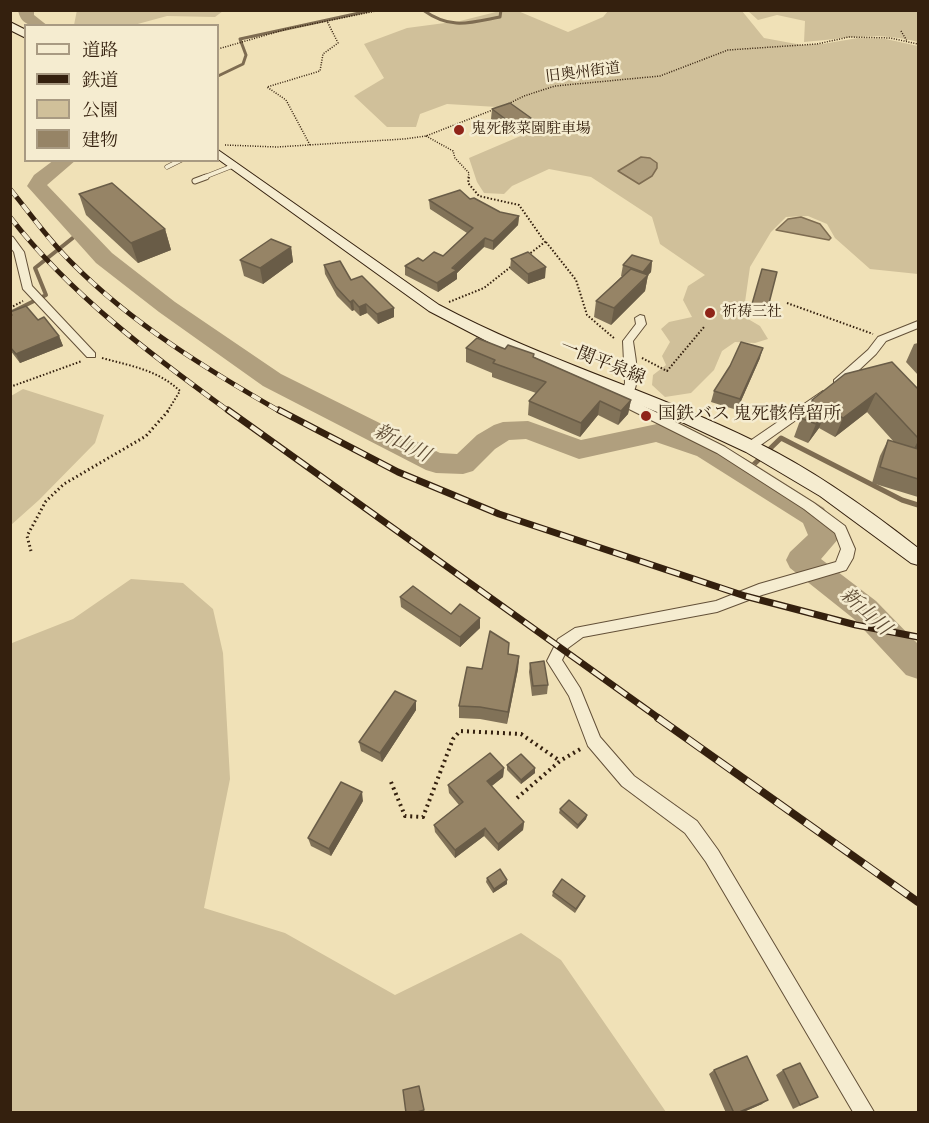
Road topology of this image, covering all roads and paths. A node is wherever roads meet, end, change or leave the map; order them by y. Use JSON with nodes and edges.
{"nodes":[{"id":1,"x":381,"y":10,"type":"edge"},
{"id":2,"x":327,"y":21,"type":"junction"},
{"id":3,"x":10,"y":25,"type":"edge"},
{"id":4,"x":901,"y":31,"type":"dead end"},
{"id":5,"x":24,"y":34,"type":"edge"},
{"id":6,"x":907,"y":41,"type":"junction"},
{"id":7,"x":918,"y":44,"type":"edge"},
{"id":8,"x":219,"y":49,"type":"edge"},
{"id":9,"x":426,"y":136,"type":"junction"},
{"id":10,"x":219,"y":145,"type":"edge"},
{"id":11,"x":310,"y":145,"type":"junction"},
{"id":12,"x":219,"y":155,"type":"edge"},
{"id":13,"x":177,"y":162,"type":"edge"},
{"id":14,"x":235,"y":165,"type":"junction"},
{"id":15,"x":167,"y":167,"type":"dead end"},
{"id":16,"x":195,"y":181,"type":"dead end"},
{"id":17,"x":10,"y":239,"type":"edge"},
{"id":18,"x":545,"y":242,"type":"junction"},
{"id":19,"x":787,"y":303,"type":"dead end"},
{"id":20,"x":434,"y":308,"type":"junction"},
{"id":21,"x":640,"y":318,"type":"dead end"},
{"id":22,"x":918,"y":324,"type":"edge"},
{"id":23,"x":704,"y":327,"type":"dead end"},
{"id":24,"x":918,"y":333,"type":"edge"},
{"id":25,"x":882,"y":339,"type":"junction"},
{"id":26,"x":630,"y":352,"type":"junction"},
{"id":27,"x":91,"y":356,"type":"junction"},
{"id":28,"x":10,"y":387,"type":"edge"},
{"id":29,"x":620,"y":392,"type":"junction"},
{"id":30,"x":751,"y":446,"type":"junction"},
{"id":31,"x":31,"y":551,"type":"dead end"},
{"id":32,"x":918,"y":558,"type":"edge"},
{"id":33,"x":594,"y":741,"type":"junction"},
{"id":34,"x":560,"y":761,"type":"junction"},
{"id":35,"x":391,"y":782,"type":"dead end"},
{"id":36,"x":517,"y":798,"type":"dead end"},
{"id":37,"x":864,"y":1113,"type":"edge"}],
"edges":[{"from":1,"to":2,"type":"path"},
{"from":2,"to":8,"type":"path"},
{"from":2,"to":11,"type":"path"},
{"from":3,"to":5,"type":"main road"},
{"from":4,"to":6,"type":"path"},
{"from":6,"to":7,"type":"path","name":"旧奥州街道"},
{"from":6,"to":9,"type":"path","name":"旧奥州街道"},
{"from":9,"to":11,"type":"path","name":"旧奥州街道"},
{"from":9,"to":18,"type":"path"},
{"from":10,"to":11,"type":"path","name":"旧奥州街道"},
{"from":12,"to":14,"type":"main road","name":"一関平泉線"},
{"from":13,"to":15,"type":"lane"},
{"from":14,"to":16,"type":"lane"},
{"from":14,"to":20,"type":"main road","name":"一関平泉線"},
{"from":17,"to":27,"type":"street"},
{"from":18,"to":20,"type":"path"},
{"from":18,"to":26,"type":"path"},
{"from":19,"to":25,"type":"path"},
{"from":20,"to":29,"type":"main road","name":"一関平泉線"},
{"from":21,"to":26,"type":"street"},
{"from":22,"to":25,"type":"street"},
{"from":23,"to":26,"type":"path"},
{"from":24,"to":25,"type":"street"},
{"from":25,"to":30,"type":"street"},
{"from":26,"to":29,"type":"street"},
{"from":27,"to":28,"type":"path"},
{"from":27,"to":31,"type":"path"},
{"from":29,"to":30,"type":"main road","name":"一関平泉線"},
{"from":29,"to":33,"type":"street"},
{"from":30,"to":32,"type":"main road","name":"一関平泉線"},
{"from":33,"to":34,"type":"path"},
{"from":33,"to":37,"type":"street"},
{"from":34,"to":35,"type":"path"},
{"from":34,"to":36,"type":"path"}]}
